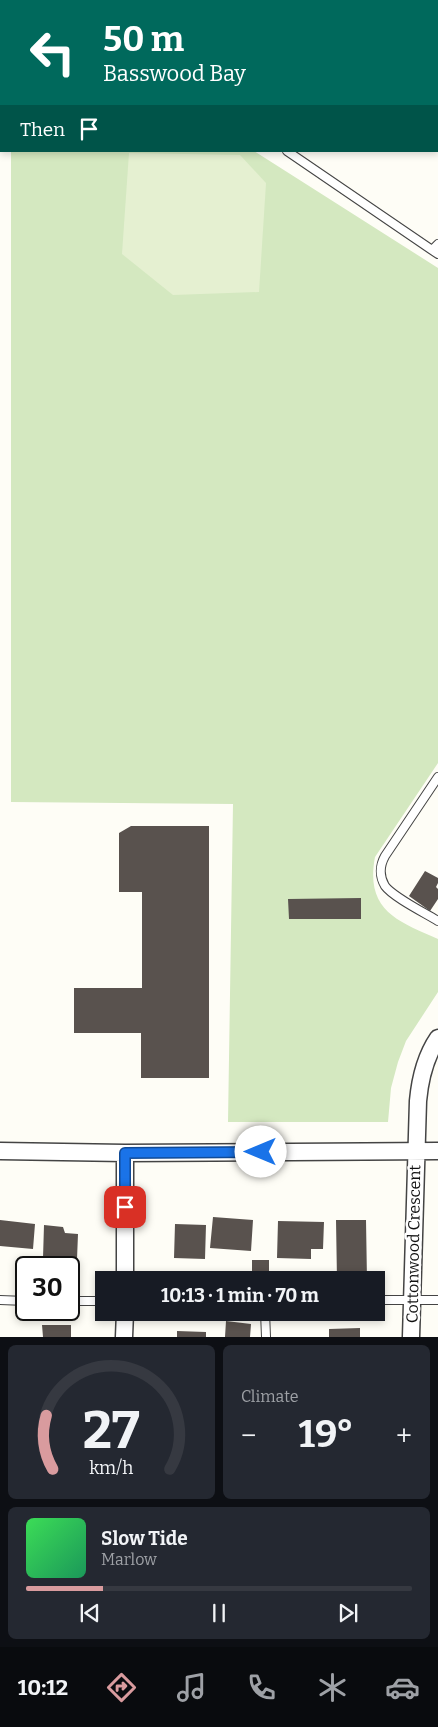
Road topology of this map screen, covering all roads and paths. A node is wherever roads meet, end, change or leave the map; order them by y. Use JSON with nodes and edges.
{"nodes":[{"id":1,"x":289,"y":152,"type":"edge"},
{"id":2,"x":436,"y":250,"type":"edge"},
{"id":3,"x":438,"y":777,"type":"edge"},
{"id":4,"x":438,"y":921,"type":"edge"},
{"id":5,"x":438,"y":1038,"type":"edge"},
{"id":6,"x":0,"y":1151,"type":"edge"},
{"id":7,"x":438,"y":1151,"type":"edge"},
{"id":8,"x":415,"y":1152,"type":"junction"},
{"id":9,"x":125,"y":1153,"type":"junction"},
{"id":10,"x":125,"y":1271,"type":"edge"},
{"id":11,"x":0,"y":1300,"type":"edge"},
{"id":12,"x":385,"y":1300,"type":"edge"},
{"id":13,"x":411,"y":1300,"type":"junction"},
{"id":14,"x":438,"y":1300,"type":"edge"},
{"id":15,"x":15,"y":1301,"type":"edge"},
{"id":16,"x":80,"y":1301,"type":"edge"},
{"id":17,"x":95,"y":1301,"type":"edge"},
{"id":18,"x":125,"y":1321,"type":"edge"},
{"id":19,"x":266,"y":1321,"type":"edge"},
{"id":20,"x":124,"y":1337,"type":"edge"},
{"id":21,"x":266,"y":1337,"type":"edge"},
{"id":22,"x":411,"y":1337,"type":"edge"}],
"edges":[{"from":1,"to":2,"type":"lane"},
{"from":3,"to":4,"type":"lane"},
{"from":5,"to":8,"type":"street","name":"Cottonwood Crescent"},
{"from":6,"to":9,"type":"street"},
{"from":7,"to":8,"type":"street"},
{"from":8,"to":9,"type":"street"},
{"from":8,"to":13,"type":"street","name":"Cottonwood Crescent"},
{"from":9,"to":10,"type":"street"},
{"from":11,"to":15,"type":"lane"},
{"from":12,"to":13,"type":"lane"},
{"from":13,"to":14,"type":"lane"},
{"from":13,"to":22,"type":"street","name":"Cottonwood Crescent"},
{"from":16,"to":17,"type":"lane"},
{"from":18,"to":20,"type":"street"},
{"from":19,"to":21,"type":"lane"}]}
